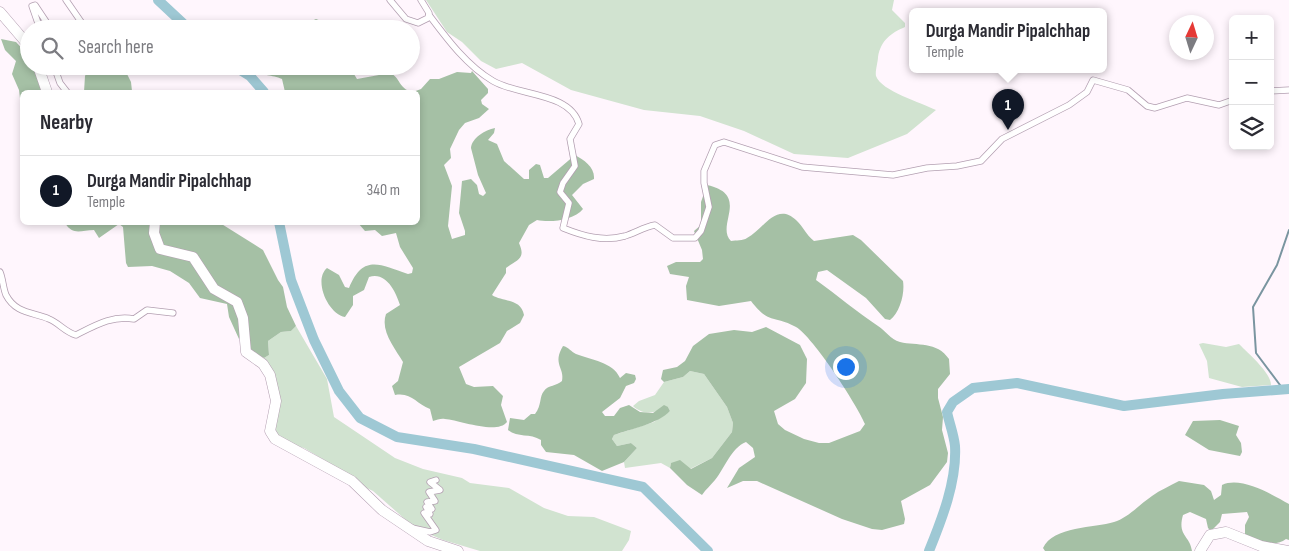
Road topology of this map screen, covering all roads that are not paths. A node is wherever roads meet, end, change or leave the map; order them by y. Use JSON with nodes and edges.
{"nodes":[{"id":1,"x":66,"y":0,"type":"edge"},
{"id":2,"x":390,"y":0,"type":"edge"},
{"id":3,"x":421,"y":0,"type":"edge"},
{"id":4,"x":30,"y":3,"type":"edge"},
{"id":5,"x":0,"y":12,"type":"edge"},
{"id":6,"x":428,"y":15,"type":"junction"},
{"id":7,"x":37,"y":20,"type":"edge"},
{"id":8,"x":45,"y":20,"type":"edge"},
{"id":9,"x":80,"y":20,"type":"edge"},
{"id":10,"x":408,"y":20,"type":"edge"},
{"id":11,"x":420,"y":22,"type":"edge"},
{"id":12,"x":20,"y":37,"type":"edge"},
{"id":13,"x":41,"y":75,"type":"edge"},
{"id":14,"x":57,"y":75,"type":"edge"},
{"id":15,"x":46,"y":90,"type":"edge"},
{"id":16,"x":65,"y":90,"type":"edge"},
{"id":17,"x":1274,"y":90,"type":"edge"},
{"id":18,"x":1289,"y":90,"type":"edge"},
{"id":19,"x":1229,"y":101,"type":"edge"},
{"id":20,"x":155,"y":225,"type":"edge"},
{"id":21,"x":0,"y":272,"type":"edge"},
{"id":22,"x":173,"y":313,"type":"dead end"},
{"id":23,"x":436,"y":480,"type":"dead end"},
{"id":24,"x":410,"y":529,"type":"junction"},
{"id":25,"x":458,"y":551,"type":"edge"},
{"id":26,"x":1200,"y":551,"type":"edge"},
{"id":27,"x":1288,"y":551,"type":"edge"}],
"edges":[{"from":1,"to":9,"type":"street"},
{"from":2,"to":10,"type":"street"},
{"from":3,"to":6,"type":"street"},
{"from":4,"to":7,"type":"street"},
{"from":4,"to":8,"type":"street"},
{"from":5,"to":12,"type":"highway"},
{"from":6,"to":11,"type":"street"},
{"from":6,"to":19,"type":"street"},
{"from":13,"to":15,"type":"highway"},
{"from":14,"to":16,"type":"street"},
{"from":17,"to":18,"type":"street"},
{"from":20,"to":24,"type":"highway"},
{"from":21,"to":22,"type":"street"},
{"from":23,"to":24,"type":"street"},
{"from":24,"to":25,"type":"highway"},
{"from":26,"to":27,"type":"highway"}]}
